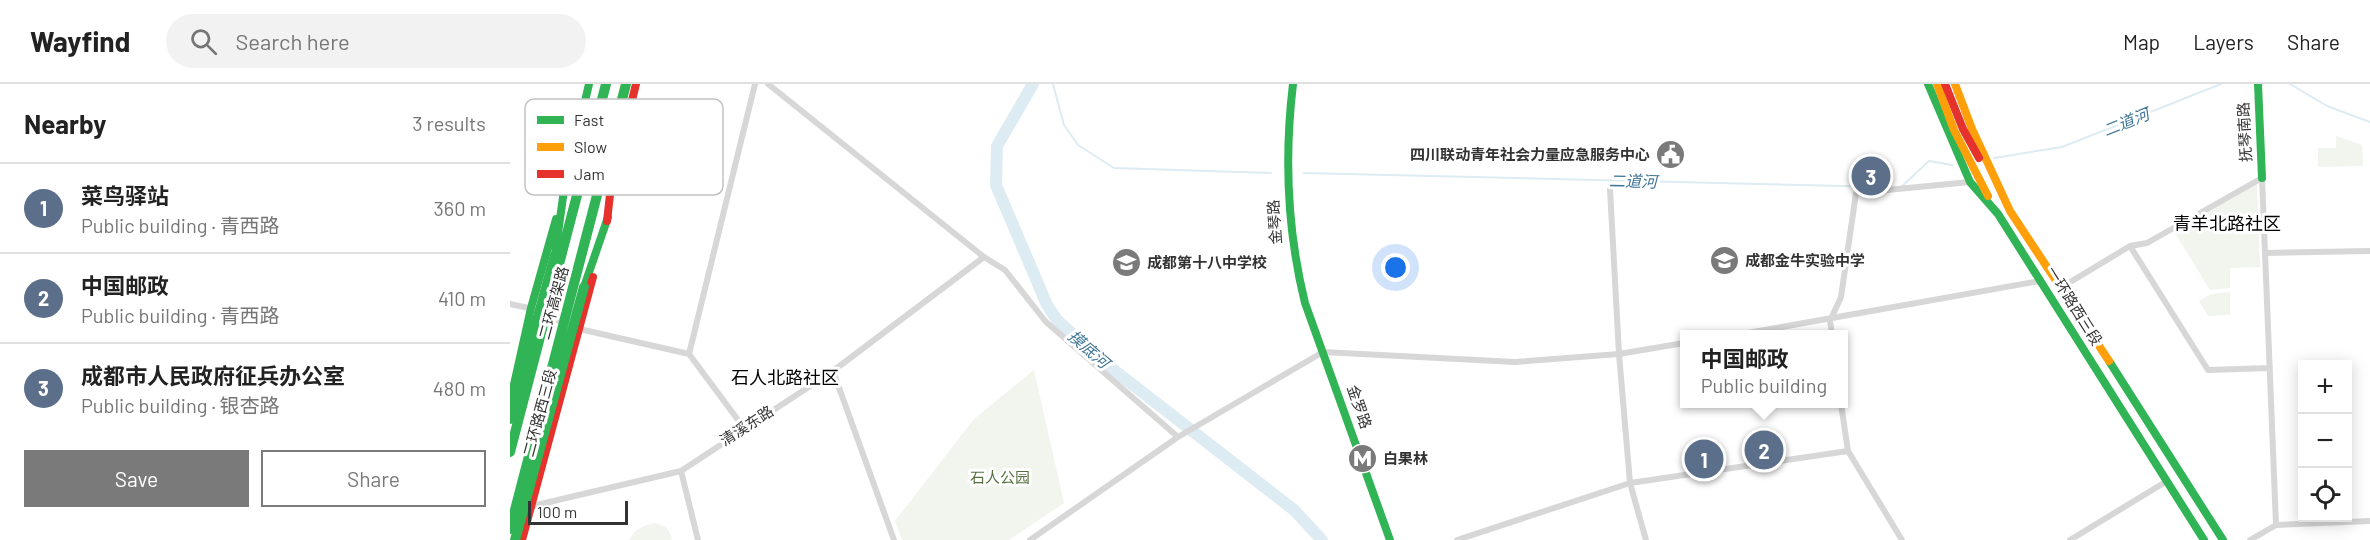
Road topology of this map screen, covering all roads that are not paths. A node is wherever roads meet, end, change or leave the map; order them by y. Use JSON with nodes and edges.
{"nodes":[{"id":1,"x":589,"y":84,"type":"edge"},
{"id":2,"x":606,"y":84,"type":"edge"},
{"id":3,"x":626,"y":84,"type":"edge"},
{"id":4,"x":636,"y":84,"type":"edge"},
{"id":5,"x":755,"y":84,"type":"edge"},
{"id":6,"x":768,"y":84,"type":"edge"},
{"id":7,"x":1293,"y":84,"type":"edge"},
{"id":8,"x":1928,"y":84,"type":"edge"},
{"id":9,"x":1937,"y":84,"type":"edge"},
{"id":10,"x":1954,"y":84,"type":"edge"},
{"id":11,"x":2258,"y":84,"type":"edge"},
{"id":12,"x":585,"y":99,"type":"edge"},
{"id":13,"x":602,"y":99,"type":"edge"},
{"id":14,"x":622,"y":99,"type":"edge"},
{"id":15,"x":632,"y":99,"type":"edge"},
{"id":16,"x":1959,"y":130,"type":"junction"},
{"id":17,"x":2262,"y":178,"type":"junction"},
{"id":18,"x":1970,"y":182,"type":"junction"},
{"id":19,"x":1610,"y":189,"type":"dead end"},
{"id":20,"x":563,"y":195,"type":"edge"},
{"id":21,"x":563,"y":195,"type":"edge"},
{"id":22,"x":577,"y":195,"type":"edge"},
{"id":23,"x":597,"y":195,"type":"edge"},
{"id":24,"x":610,"y":195,"type":"edge"},
{"id":25,"x":2010,"y":211,"type":"junction"},
{"id":26,"x":1998,"y":214,"type":"junction"},
{"id":27,"x":608,"y":217,"type":"junction"},
{"id":28,"x":2130,"y":246,"type":"junction"},
{"id":29,"x":2370,"y":250,"type":"edge"},
{"id":30,"x":2266,"y":253,"type":"junction"},
{"id":31,"x":984,"y":257,"type":"junction"},
{"id":32,"x":2040,"y":281,"type":"junction"},
{"id":33,"x":2062,"y":286,"type":"junction"},
{"id":34,"x":510,"y":304,"type":"edge"},
{"id":35,"x":531,"y":308,"type":"junction"},
{"id":36,"x":1830,"y":321,"type":"junction"},
{"id":37,"x":578,"y":329,"type":"junction"},
{"id":38,"x":1769,"y":330,"type":"edge"},
{"id":39,"x":1831,"y":330,"type":"edge"},
{"id":40,"x":1680,"y":345,"type":"edge"},
{"id":41,"x":1323,"y":352,"type":"junction"},
{"id":42,"x":689,"y":354,"type":"junction"},
{"id":43,"x":1618,"y":354,"type":"junction"},
{"id":44,"x":2270,"y":368,"type":"junction"},
{"id":45,"x":833,"y":371,"type":"junction"},
{"id":46,"x":510,"y":401,"type":"edge"},
{"id":47,"x":1842,"y":408,"type":"edge"},
{"id":48,"x":510,"y":419,"type":"edge"},
{"id":49,"x":744,"y":428,"type":"junction"},
{"id":50,"x":1178,"y":437,"type":"junction"},
{"id":51,"x":1848,"y":451,"type":"junction"},
{"id":52,"x":510,"y":452,"type":"edge"},
{"id":53,"x":681,"y":471,"type":"junction"},
{"id":54,"x":2168,"y":481,"type":"junction"},
{"id":55,"x":1630,"y":483,"type":"junction"},
{"id":56,"x":531,"y":506,"type":"junction"},
{"id":57,"x":510,"y":511,"type":"edge"},
{"id":58,"x":2370,"y":521,"type":"edge"},
{"id":59,"x":2276,"y":525,"type":"junction"},
{"id":60,"x":510,"y":529,"type":"edge"},
{"id":61,"x":514,"y":540,"type":"edge"},
{"id":62,"x":522,"y":540,"type":"edge"},
{"id":63,"x":698,"y":540,"type":"edge"},
{"id":64,"x":894,"y":540,"type":"edge"},
{"id":65,"x":1030,"y":540,"type":"edge"},
{"id":66,"x":1390,"y":540,"type":"edge"},
{"id":67,"x":1456,"y":540,"type":"edge"},
{"id":68,"x":1646,"y":540,"type":"edge"},
{"id":69,"x":1902,"y":540,"type":"edge"},
{"id":70,"x":2070,"y":540,"type":"edge"},
{"id":71,"x":2204,"y":540,"type":"edge"},
{"id":72,"x":2223,"y":540,"type":"edge"},
{"id":73,"x":2250,"y":540,"type":"edge"}],
"edges":[{"from":1,"to":12,"type":"main road"},
{"from":2,"to":13,"type":"main road","name":"二环高架路","bridge":true},
{"from":3,"to":14,"type":"main road","name":"二环高架路","bridge":true},
{"from":4,"to":15,"type":"main road","name":"二环路西三段"},
{"from":5,"to":42,"type":"street"},
{"from":6,"to":31,"type":"street"},
{"from":7,"to":41,"type":"main road","name":"金琴路"},
{"from":8,"to":18,"type":"main road","name":"一环路西三段"},
{"from":9,"to":16,"type":"main road"},
{"from":10,"to":16,"type":"main road"},
{"from":10,"to":25,"type":"main road","name":"一环路西三段"},
{"from":11,"to":17,"type":"main road","name":"抚琴南路"},
{"from":16,"to":25,"type":"main road"},
{"from":16,"to":26,"type":"main road"},
{"from":17,"to":28,"type":"street"},
{"from":17,"to":30,"type":"street"},
{"from":18,"to":26,"type":"main road","name":"一环路西三段"},
{"from":18,"to":36,"type":"street"},
{"from":19,"to":43,"type":"street"},
{"from":20,"to":48,"type":"main road","bridge":true},
{"from":21,"to":35,"type":"main road"},
{"from":22,"to":52,"type":"main road","name":"二环高架路","bridge":true},
{"from":23,"to":60,"type":"main road","name":"二环高架路","bridge":true},
{"from":24,"to":27,"type":"main road","name":"二环路西三段"},
{"from":25,"to":33,"type":"main road","name":"一环路西三段"},
{"from":26,"to":32,"type":"main road","name":"一环路西三段"},
{"from":27,"to":37,"type":"main road","name":"二环路西三段"},
{"from":27,"to":61,"type":"main road","bridge":true},
{"from":28,"to":33,"type":"street"},
{"from":28,"to":44,"type":"street"},
{"from":29,"to":30,"type":"street"},
{"from":30,"to":44,"type":"street"},
{"from":31,"to":45,"type":"street","name":"清溪东路"},
{"from":31,"to":50,"type":"street"},
{"from":32,"to":36,"type":"street"},
{"from":32,"to":54,"type":"main road","name":"一环路西三段"},
{"from":33,"to":72,"type":"main road","name":"一环路西三段"},
{"from":34,"to":35,"type":"street"},
{"from":35,"to":37,"type":"street"},
{"from":35,"to":46,"type":"main road"},
{"from":36,"to":38,"type":"street"},
{"from":36,"to":39,"type":"street"},
{"from":37,"to":42,"type":"street"},
{"from":37,"to":56,"type":"main road","name":"二环路西三段"},
{"from":40,"to":43,"type":"street"},
{"from":41,"to":43,"type":"street"},
{"from":41,"to":50,"type":"street"},
{"from":41,"to":66,"type":"main road","name":"金罗路"},
{"from":42,"to":49,"type":"street"},
{"from":43,"to":55,"type":"street"},
{"from":44,"to":59,"type":"street"},
{"from":45,"to":49,"type":"street","name":"清溪东路"},
{"from":45,"to":64,"type":"street"},
{"from":47,"to":51,"type":"street"},
{"from":49,"to":53,"type":"street","name":"清溪东路"},
{"from":50,"to":65,"type":"street"},
{"from":51,"to":55,"type":"street"},
{"from":51,"to":69,"type":"street"},
{"from":53,"to":56,"type":"street","name":"清溪东路"},
{"from":53,"to":63,"type":"street"},
{"from":54,"to":70,"type":"street"},
{"from":54,"to":71,"type":"main road","name":"一环路西三段"},
{"from":55,"to":67,"type":"street"},
{"from":55,"to":68,"type":"street"},
{"from":56,"to":57,"type":"street","name":"清溪东路"},
{"from":56,"to":62,"type":"main road","name":"二环路西三段"},
{"from":58,"to":59,"type":"street"},
{"from":59,"to":73,"type":"street"}]}
